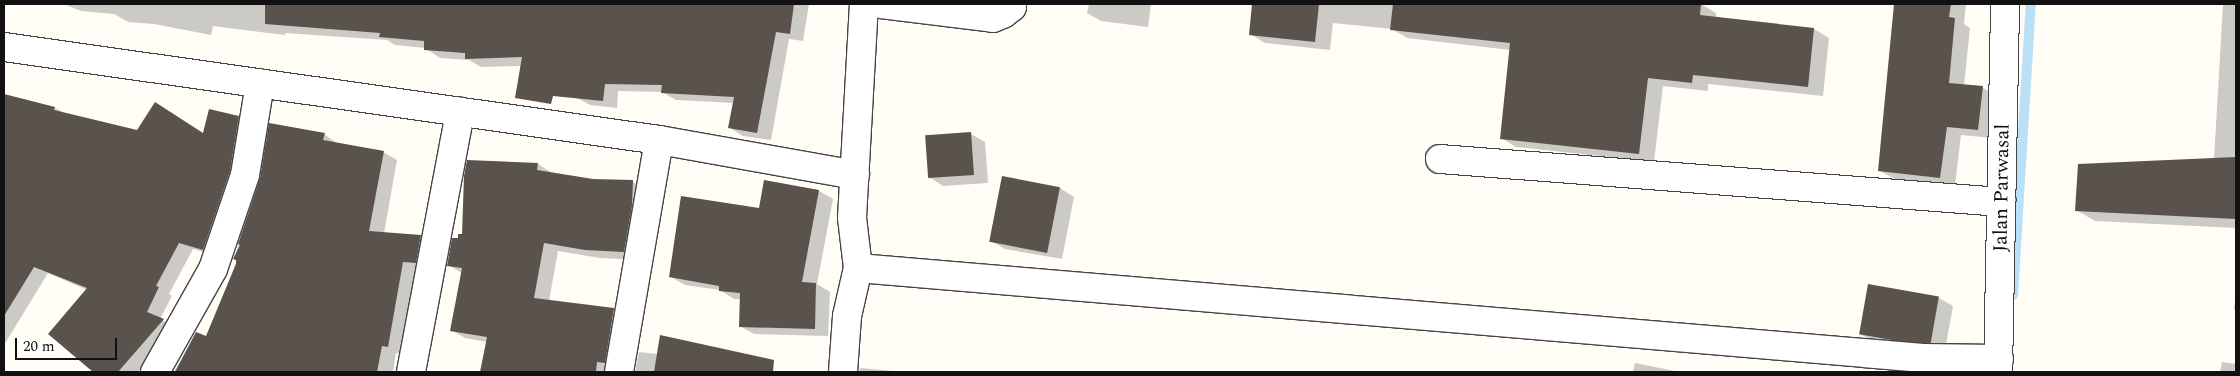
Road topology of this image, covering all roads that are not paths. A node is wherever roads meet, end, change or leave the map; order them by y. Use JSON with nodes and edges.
{"nodes":[{"id":1,"x":864,"y":4,"type":"edge"},
{"id":2,"x":880,"y":4,"type":"edge"},
{"id":3,"x":1012,"y":4,"type":"edge"},
{"id":4,"x":2005,"y":4,"type":"edge"},
{"id":5,"x":4,"y":47,"type":"edge"},
{"id":6,"x":260,"y":83,"type":"junction"},
{"id":7,"x":460,"y":112,"type":"junction"},
{"id":8,"x":659,"y":140,"type":"junction"},
{"id":9,"x":1440,"y":159,"type":"dead end"},
{"id":10,"x":855,"y":175,"type":"junction"},
{"id":11,"x":2001,"y":202,"type":"junction"},
{"id":12,"x":858,"y":268,"type":"junction"},
{"id":13,"x":1999,"y":366,"type":"edge"},
{"id":14,"x":155,"y":372,"type":"edge"},
{"id":15,"x":411,"y":372,"type":"edge"},
{"id":16,"x":619,"y":372,"type":"edge"},
{"id":17,"x":843,"y":372,"type":"edge"}],
"edges":[{"from":1,"to":10,"type":"street"},
{"from":2,"to":3,"type":"street"},
{"from":4,"to":11,"type":"street","name":"Jalan Parwasal"},
{"from":5,"to":6,"type":"street"},
{"from":6,"to":7,"type":"street"},
{"from":6,"to":14,"type":"street"},
{"from":7,"to":8,"type":"street"},
{"from":7,"to":15,"type":"street"},
{"from":8,"to":10,"type":"street"},
{"from":8,"to":16,"type":"street"},
{"from":9,"to":11,"type":"street"},
{"from":10,"to":12,"type":"street"},
{"from":11,"to":13,"type":"street","name":"Jalan Parwasal"},
{"from":12,"to":13,"type":"street"},
{"from":12,"to":17,"type":"street"}]}
